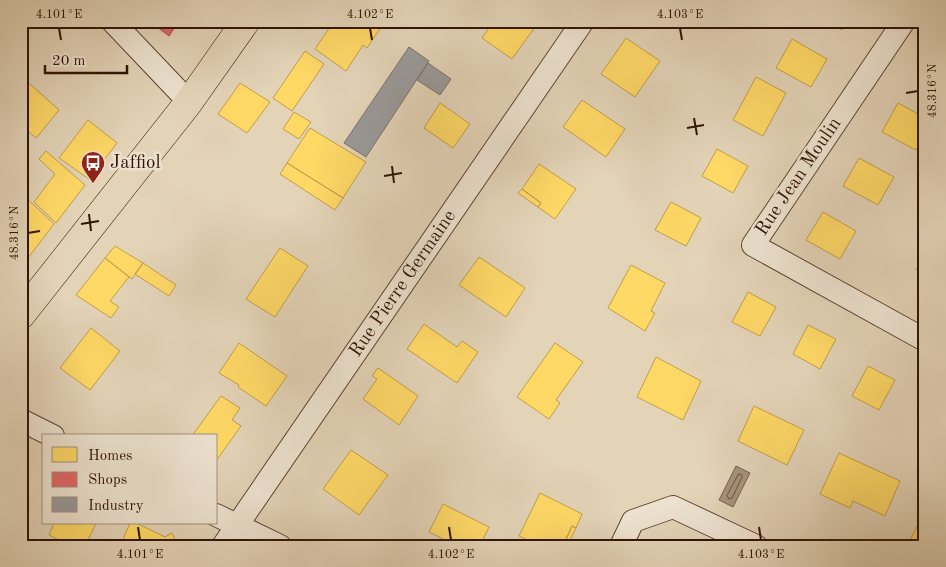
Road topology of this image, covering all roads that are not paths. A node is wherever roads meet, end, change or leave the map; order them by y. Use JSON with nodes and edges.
{"nodes":[{"id":1,"x":112,"y":21,"type":"edge"},
{"id":2,"x":246,"y":21,"type":"edge"},
{"id":3,"x":583,"y":21,"type":"edge"},
{"id":4,"x":904,"y":21,"type":"edge"},
{"id":5,"x":189,"y":102,"type":"junction"},
{"id":6,"x":21,"y":315,"type":"edge"},
{"id":7,"x":925,"y":340,"type":"edge"},
{"id":8,"x":21,"y":420,"type":"edge"},
{"id":9,"x":49,"y":434,"type":"edge"},
{"id":10,"x":218,"y":516,"type":"edge"},
{"id":11,"x":237,"y":525,"type":"junction"},
{"id":12,"x":223,"y":546,"type":"edge"},
{"id":13,"x":280,"y":546,"type":"edge"},
{"id":14,"x":621,"y":546,"type":"edge"},
{"id":15,"x":756,"y":546,"type":"edge"}],
"edges":[{"from":1,"to":5,"type":"street"},
{"from":2,"to":5,"type":"main road"},
{"from":3,"to":11,"type":"street","name":"Rue Pierre Germaine"},
{"from":4,"to":7,"type":"street","name":"Rue Jean Moulin"},
{"from":5,"to":6,"type":"main road"},
{"from":8,"to":9,"type":"street"},
{"from":10,"to":11,"type":"street"},
{"from":11,"to":12,"type":"street","name":"Rue Pierre Germaine"},
{"from":11,"to":13,"type":"street"},
{"from":14,"to":15,"type":"street"}]}
